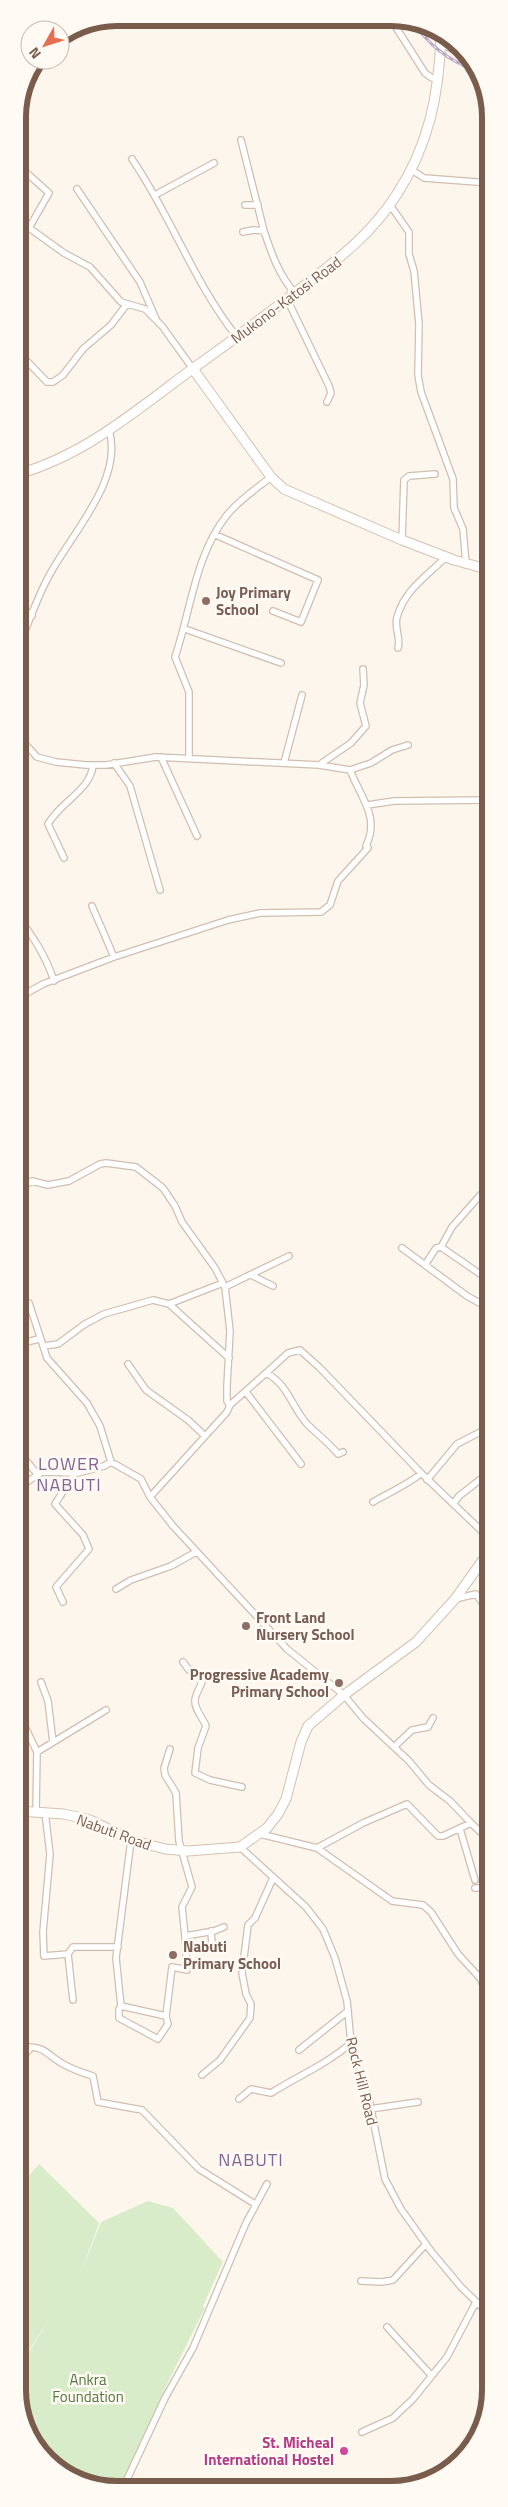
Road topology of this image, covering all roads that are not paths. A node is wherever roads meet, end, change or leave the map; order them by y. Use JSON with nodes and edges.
{"nodes":[{"id":1,"x":396,"y":26,"type":"edge"},
{"id":2,"x":441,"y":42,"type":"edge"},
{"id":3,"x":438,"y":78,"type":"junction"},
{"id":4,"x":241,"y":140,"type":"dead end"},
{"id":5,"x":132,"y":159,"type":"dead end"},
{"id":6,"x":214,"y":163,"type":"dead end"},
{"id":7,"x":412,"y":170,"type":"junction"},
{"id":8,"x":30,"y":175,"type":"dead end"},
{"id":9,"x":482,"y":182,"type":"edge"},
{"id":10,"x":77,"y":189,"type":"dead end"},
{"id":11,"x":155,"y":195,"type":"junction"},
{"id":12,"x":245,"y":205,"type":"dead end"},
{"id":13,"x":258,"y":205,"type":"junction"},
{"id":14,"x":390,"y":205,"type":"junction"},
{"id":15,"x":26,"y":226,"type":"edge"},
{"id":16,"x":29,"y":228,"type":"junction"},
{"id":17,"x":264,"y":231,"type":"junction"},
{"id":18,"x":243,"y":232,"type":"dead end"},
{"id":19,"x":291,"y":296,"type":"junction"},
{"id":20,"x":127,"y":304,"type":"junction"},
{"id":21,"x":156,"y":321,"type":"junction"},
{"id":22,"x":237,"y":337,"type":"junction"},
{"id":23,"x":26,"y":360,"type":"edge"},
{"id":24,"x":193,"y":368,"type":"junction"},
{"id":25,"x":327,"y":402,"type":"dead end"},
{"id":26,"x":109,"y":430,"type":"junction"},
{"id":27,"x":26,"y":471,"type":"edge"},
{"id":28,"x":435,"y":474,"type":"dead end"},
{"id":29,"x":271,"y":477,"type":"junction"},
{"id":30,"x":216,"y":535,"type":"junction"},
{"id":31,"x":402,"y":540,"type":"junction"},
{"id":32,"x":446,"y":557,"type":"junction"},
{"id":33,"x":466,"y":564,"type":"junction"},
{"id":34,"x":482,"y":568,"type":"edge"},
{"id":35,"x":26,"y":611,"type":"edge"},
{"id":36,"x":273,"y":611,"type":"dead end"},
{"id":37,"x":32,"y":616,"type":"junction"},
{"id":38,"x":26,"y":629,"type":"edge"},
{"id":39,"x":185,"y":629,"type":"junction"},
{"id":40,"x":398,"y":648,"type":"dead end"},
{"id":41,"x":281,"y":662,"type":"dead end"},
{"id":42,"x":363,"y":669,"type":"dead end"},
{"id":43,"x":302,"y":695,"type":"dead end"},
{"id":44,"x":408,"y":745,"type":"dead end"},
{"id":45,"x":26,"y":747,"type":"edge"},
{"id":46,"x":161,"y":757,"type":"junction"},
{"id":47,"x":189,"y":759,"type":"junction"},
{"id":48,"x":114,"y":763,"type":"junction"},
{"id":49,"x":284,"y":763,"type":"junction"},
{"id":50,"x":93,"y":765,"type":"junction"},
{"id":51,"x":319,"y":765,"type":"junction"},
{"id":52,"x":350,"y":770,"type":"junction"},
{"id":53,"x":482,"y":800,"type":"edge"},
{"id":54,"x":367,"y":805,"type":"junction"},
{"id":55,"x":197,"y":836,"type":"dead end"},
{"id":56,"x":64,"y":858,"type":"dead end"},
{"id":57,"x":160,"y":890,"type":"dead end"},
{"id":58,"x":92,"y":906,"type":"dead end"},
{"id":59,"x":26,"y":928,"type":"edge"},
{"id":60,"x":114,"y":957,"type":"junction"},
{"id":61,"x":54,"y":981,"type":"junction"},
{"id":62,"x":26,"y":994,"type":"edge"},
{"id":63,"x":26,"y":1184,"type":"edge"},
{"id":64,"x":482,"y":1193,"type":"edge"},
{"id":65,"x":441,"y":1246,"type":"junction"},
{"id":66,"x":402,"y":1248,"type":"dead end"},
{"id":67,"x":289,"y":1256,"type":"dead end"},
{"id":68,"x":425,"y":1265,"type":"junction"},
{"id":69,"x":251,"y":1275,"type":"junction"},
{"id":70,"x":482,"y":1275,"type":"edge"},
{"id":71,"x":224,"y":1285,"type":"junction"},
{"id":72,"x":273,"y":1286,"type":"dead end"},
{"id":73,"x":26,"y":1303,"type":"edge"},
{"id":74,"x":169,"y":1304,"type":"junction"},
{"id":75,"x":482,"y":1304,"type":"edge"},
{"id":76,"x":39,"y":1339,"type":"junction"},
{"id":77,"x":26,"y":1342,"type":"edge"},
{"id":78,"x":44,"y":1346,"type":"junction"},
{"id":79,"x":229,"y":1358,"type":"junction"},
{"id":80,"x":128,"y":1364,"type":"dead end"},
{"id":81,"x":266,"y":1373,"type":"junction"},
{"id":82,"x":246,"y":1392,"type":"junction"},
{"id":83,"x":230,"y":1405,"type":"junction"},
{"id":84,"x":482,"y":1431,"type":"edge"},
{"id":85,"x":205,"y":1436,"type":"junction"},
{"id":86,"x":343,"y":1452,"type":"dead end"},
{"id":87,"x":26,"y":1460,"type":"edge"},
{"id":88,"x":111,"y":1462,"type":"junction"},
{"id":89,"x":301,"y":1464,"type":"dead end"},
{"id":90,"x":75,"y":1473,"type":"junction"},
{"id":91,"x":421,"y":1473,"type":"junction"},
{"id":92,"x":37,"y":1474,"type":"junction"},
{"id":93,"x":482,"y":1478,"type":"edge"},
{"id":94,"x":427,"y":1480,"type":"junction"},
{"id":95,"x":26,"y":1482,"type":"edge"},
{"id":96,"x":150,"y":1497,"type":"junction"},
{"id":97,"x":373,"y":1502,"type":"dead end"},
{"id":98,"x":453,"y":1504,"type":"junction"},
{"id":99,"x":482,"y":1531,"type":"edge"},
{"id":100,"x":196,"y":1552,"type":"junction"},
{"id":101,"x":482,"y":1562,"type":"edge"},
{"id":102,"x":116,"y":1589,"type":"dead end"},
{"id":103,"x":456,"y":1599,"type":"junction"},
{"id":104,"x":63,"y":1602,"type":"dead end"},
{"id":105,"x":482,"y":1603,"type":"edge"},
{"id":106,"x":183,"y":1662,"type":"dead end"},
{"id":107,"x":41,"y":1682,"type":"dead end"},
{"id":108,"x":344,"y":1695,"type":"junction"},
{"id":109,"x":106,"y":1710,"type":"dead end"},
{"id":110,"x":433,"y":1718,"type":"dead end"},
{"id":111,"x":26,"y":1729,"type":"edge"},
{"id":112,"x":53,"y":1742,"type":"junction"},
{"id":113,"x":395,"y":1746,"type":"junction"},
{"id":114,"x":170,"y":1749,"type":"dead end"},
{"id":115,"x":37,"y":1752,"type":"junction"},
{"id":116,"x":242,"y":1787,"type":"dead end"},
{"id":117,"x":26,"y":1811,"type":"edge"},
{"id":118,"x":41,"y":1812,"type":"junction"},
{"id":119,"x":472,"y":1822,"type":"junction"},
{"id":120,"x":460,"y":1829,"type":"junction"},
{"id":121,"x":482,"y":1833,"type":"edge"},
{"id":122,"x":260,"y":1834,"type":"junction"},
{"id":123,"x":131,"y":1840,"type":"junction"},
{"id":124,"x":240,"y":1848,"type":"junction"},
{"id":125,"x":317,"y":1848,"type":"junction"},
{"id":126,"x":182,"y":1850,"type":"junction"},
{"id":127,"x":273,"y":1878,"type":"junction"},
{"id":128,"x":475,"y":1880,"type":"dead end"},
{"id":129,"x":475,"y":1888,"type":"dead end"},
{"id":130,"x":482,"y":1888,"type":"edge"},
{"id":131,"x":224,"y":1927,"type":"dead end"},
{"id":132,"x":211,"y":1931,"type":"junction"},
{"id":133,"x":185,"y":1936,"type":"junction"},
{"id":134,"x":212,"y":1944,"type":"dead end"},
{"id":135,"x":118,"y":1947,"type":"junction"},
{"id":136,"x":68,"y":1954,"type":"junction"},
{"id":137,"x":482,"y":1983,"type":"edge"},
{"id":138,"x":73,"y":2000,"type":"dead end"},
{"id":139,"x":121,"y":2006,"type":"junction"},
{"id":140,"x":348,"y":2011,"type":"junction"},
{"id":141,"x":166,"y":2016,"type":"junction"},
{"id":142,"x":352,"y":2043,"type":"junction"},
{"id":143,"x":28,"y":2047,"type":"joint"},
{"id":144,"x":299,"y":2050,"type":"dead end"},
{"id":145,"x":26,"y":2053,"type":"edge"},
{"id":146,"x":202,"y":2075,"type":"dead end"},
{"id":147,"x":239,"y":2098,"type":"dead end"},
{"id":148,"x":418,"y":2102,"type":"dead end"},
{"id":149,"x":370,"y":2109,"type":"junction"},
{"id":150,"x":267,"y":2184,"type":"dead end"},
{"id":151,"x":255,"y":2204,"type":"junction"},
{"id":152,"x":426,"y":2244,"type":"junction"},
{"id":153,"x":361,"y":2281,"type":"dead end"},
{"id":154,"x":476,"y":2302,"type":"junction"},
{"id":155,"x":482,"y":2308,"type":"edge"},
{"id":156,"x":387,"y":2327,"type":"dead end"},
{"id":157,"x":431,"y":2375,"type":"junction"},
{"id":158,"x":362,"y":2432,"type":"dead end"},
{"id":159,"x":126,"y":2481,"type":"edge"}],
"edges":[{"from":1,"to":3,"type":"street"},
{"from":2,"to":3,"type":"street","name":"Mukono-Katosi Road"},
{"from":3,"to":7,"type":"street","name":"Mukono-Katosi Road"},
{"from":4,"to":13,"type":"street"},
{"from":5,"to":11,"type":"street"},
{"from":6,"to":11,"type":"street"},
{"from":7,"to":9,"type":"street"},
{"from":7,"to":14,"type":"street","name":"Mukono-Katosi Road"},
{"from":8,"to":16,"type":"street"},
{"from":10,"to":21,"type":"street"},
{"from":11,"to":22,"type":"street"},
{"from":12,"to":13,"type":"street"},
{"from":13,"to":17,"type":"street"},
{"from":14,"to":19,"type":"street","name":"Mukono-Katosi Road"},
{"from":14,"to":33,"type":"street"},
{"from":15,"to":16,"type":"street"},
{"from":16,"to":20,"type":"street"},
{"from":17,"to":18,"type":"street"},
{"from":17,"to":19,"type":"street"},
{"from":19,"to":22,"type":"street","name":"Mukono-Katosi Road"},
{"from":19,"to":25,"type":"street"},
{"from":20,"to":21,"type":"street"},
{"from":20,"to":23,"type":"street"},
{"from":21,"to":24,"type":"street"},
{"from":22,"to":24,"type":"street","name":"Mukono-Katosi Road"},
{"from":24,"to":26,"type":"street","name":"Mukono-Katosi Road"},
{"from":24,"to":29,"type":"street"},
{"from":26,"to":27,"type":"street","name":"Mukono-Katosi Road"},
{"from":26,"to":37,"type":"street"},
{"from":28,"to":31,"type":"street"},
{"from":29,"to":30,"type":"street"},
{"from":29,"to":31,"type":"street"},
{"from":30,"to":36,"type":"street"},
{"from":30,"to":39,"type":"street"},
{"from":31,"to":32,"type":"street"},
{"from":32,"to":33,"type":"street"},
{"from":32,"to":40,"type":"street"},
{"from":33,"to":34,"type":"street"},
{"from":35,"to":37,"type":"street"},
{"from":37,"to":38,"type":"street"},
{"from":39,"to":41,"type":"street"},
{"from":39,"to":47,"type":"street"},
{"from":42,"to":51,"type":"street"},
{"from":43,"to":49,"type":"street"},
{"from":44,"to":52,"type":"street"},
{"from":45,"to":50,"type":"street"},
{"from":46,"to":47,"type":"street"},
{"from":46,"to":48,"type":"street"},
{"from":46,"to":55,"type":"street"},
{"from":47,"to":49,"type":"street"},
{"from":48,"to":50,"type":"street"},
{"from":48,"to":57,"type":"street"},
{"from":49,"to":51,"type":"street"},
{"from":50,"to":56,"type":"street"},
{"from":51,"to":52,"type":"street"},
{"from":52,"to":54,"type":"street"},
{"from":53,"to":54,"type":"street"},
{"from":54,"to":60,"type":"street"},
{"from":58,"to":60,"type":"street"},
{"from":59,"to":61,"type":"street"},
{"from":60,"to":61,"type":"street"},
{"from":61,"to":62,"type":"street"},
{"from":63,"to":71,"type":"street"},
{"from":64,"to":65,"type":"street"},
{"from":65,"to":68,"type":"street"},
{"from":65,"to":70,"type":"street"},
{"from":66,"to":68,"type":"street"},
{"from":67,"to":69,"type":"street"},
{"from":68,"to":75,"type":"street"},
{"from":69,"to":71,"type":"street"},
{"from":69,"to":72,"type":"street"},
{"from":71,"to":74,"type":"street"},
{"from":71,"to":79,"type":"street"},
{"from":73,"to":76,"type":"street"},
{"from":74,"to":78,"type":"street"},
{"from":74,"to":79,"type":"street"},
{"from":76,"to":77,"type":"street"},
{"from":76,"to":78,"type":"street"},
{"from":78,"to":88,"type":"street"},
{"from":79,"to":83,"type":"street"},
{"from":80,"to":85,"type":"street"},
{"from":81,"to":82,"type":"street"},
{"from":81,"to":86,"type":"street"},
{"from":81,"to":91,"type":"street"},
{"from":82,"to":83,"type":"street"},
{"from":82,"to":89,"type":"street"},
{"from":83,"to":85,"type":"street"},
{"from":84,"to":94,"type":"street"},
{"from":85,"to":96,"type":"street"},
{"from":87,"to":92,"type":"street"},
{"from":88,"to":90,"type":"street"},
{"from":88,"to":96,"type":"street"},
{"from":90,"to":92,"type":"street"},
{"from":90,"to":104,"type":"street"},
{"from":91,"to":94,"type":"street"},
{"from":91,"to":97,"type":"street"},
{"from":92,"to":95,"type":"street"},
{"from":93,"to":98,"type":"street"},
{"from":94,"to":98,"type":"street"},
{"from":96,"to":100,"type":"street"},
{"from":98,"to":99,"type":"street"},
{"from":100,"to":102,"type":"street"},
{"from":100,"to":108,"type":"street"},
{"from":101,"to":103,"type":"street"},
{"from":103,"to":105,"type":"street"},
{"from":103,"to":108,"type":"street"},
{"from":106,"to":116,"type":"street"},
{"from":107,"to":112,"type":"street"},
{"from":108,"to":113,"type":"street"},
{"from":108,"to":122,"type":"street"},
{"from":109,"to":112,"type":"street"},
{"from":110,"to":113,"type":"street"},
{"from":111,"to":115,"type":"street"},
{"from":112,"to":115,"type":"street"},
{"from":113,"to":119,"type":"street"},
{"from":114,"to":126,"type":"street"},
{"from":115,"to":118,"type":"street"},
{"from":117,"to":118,"type":"street","name":"Nabuti Road"},
{"from":118,"to":123,"type":"street","name":"Nabuti Road"},
{"from":118,"to":136,"type":"street"},
{"from":119,"to":120,"type":"street"},
{"from":119,"to":121,"type":"street"},
{"from":120,"to":125,"type":"street"},
{"from":120,"to":128,"type":"street"},
{"from":122,"to":124,"type":"street"},
{"from":122,"to":125,"type":"street"},
{"from":123,"to":126,"type":"street","name":"Nabuti Road"},
{"from":123,"to":135,"type":"street"},
{"from":124,"to":126,"type":"street","name":"Nabuti Road"},
{"from":124,"to":127,"type":"street","name":"Rock Hill Road"},
{"from":125,"to":137,"type":"street"},
{"from":126,"to":133,"type":"street"},
{"from":127,"to":140,"type":"street","name":"Rock Hill Road"},
{"from":127,"to":146,"type":"street"},
{"from":129,"to":130,"type":"street"},
{"from":131,"to":132,"type":"street"},
{"from":132,"to":133,"type":"street"},
{"from":132,"to":134,"type":"street"},
{"from":133,"to":141,"type":"street"},
{"from":135,"to":136,"type":"street"},
{"from":135,"to":139,"type":"street"},
{"from":136,"to":138,"type":"street"},
{"from":139,"to":141,"type":"street"},
{"from":139,"to":141,"type":"street"},
{"from":140,"to":142,"type":"street","name":"Rock Hill Road"},
{"from":140,"to":144,"type":"street"},
{"from":142,"to":147,"type":"street"},
{"from":142,"to":149,"type":"street","name":"Rock Hill Road"},
{"from":143,"to":145,"type":"street"},
{"from":143,"to":151,"type":"street"},
{"from":148,"to":149,"type":"street"},
{"from":149,"to":152,"type":"street","name":"Rock Hill Road"},
{"from":150,"to":151,"type":"street"},
{"from":151,"to":159,"type":"street"},
{"from":152,"to":153,"type":"street"},
{"from":152,"to":154,"type":"street","name":"Rock Hill Road"},
{"from":154,"to":155,"type":"street","name":"Rock Hill Road"},
{"from":154,"to":157,"type":"street"},
{"from":156,"to":157,"type":"street"},
{"from":157,"to":158,"type":"street"}]}
